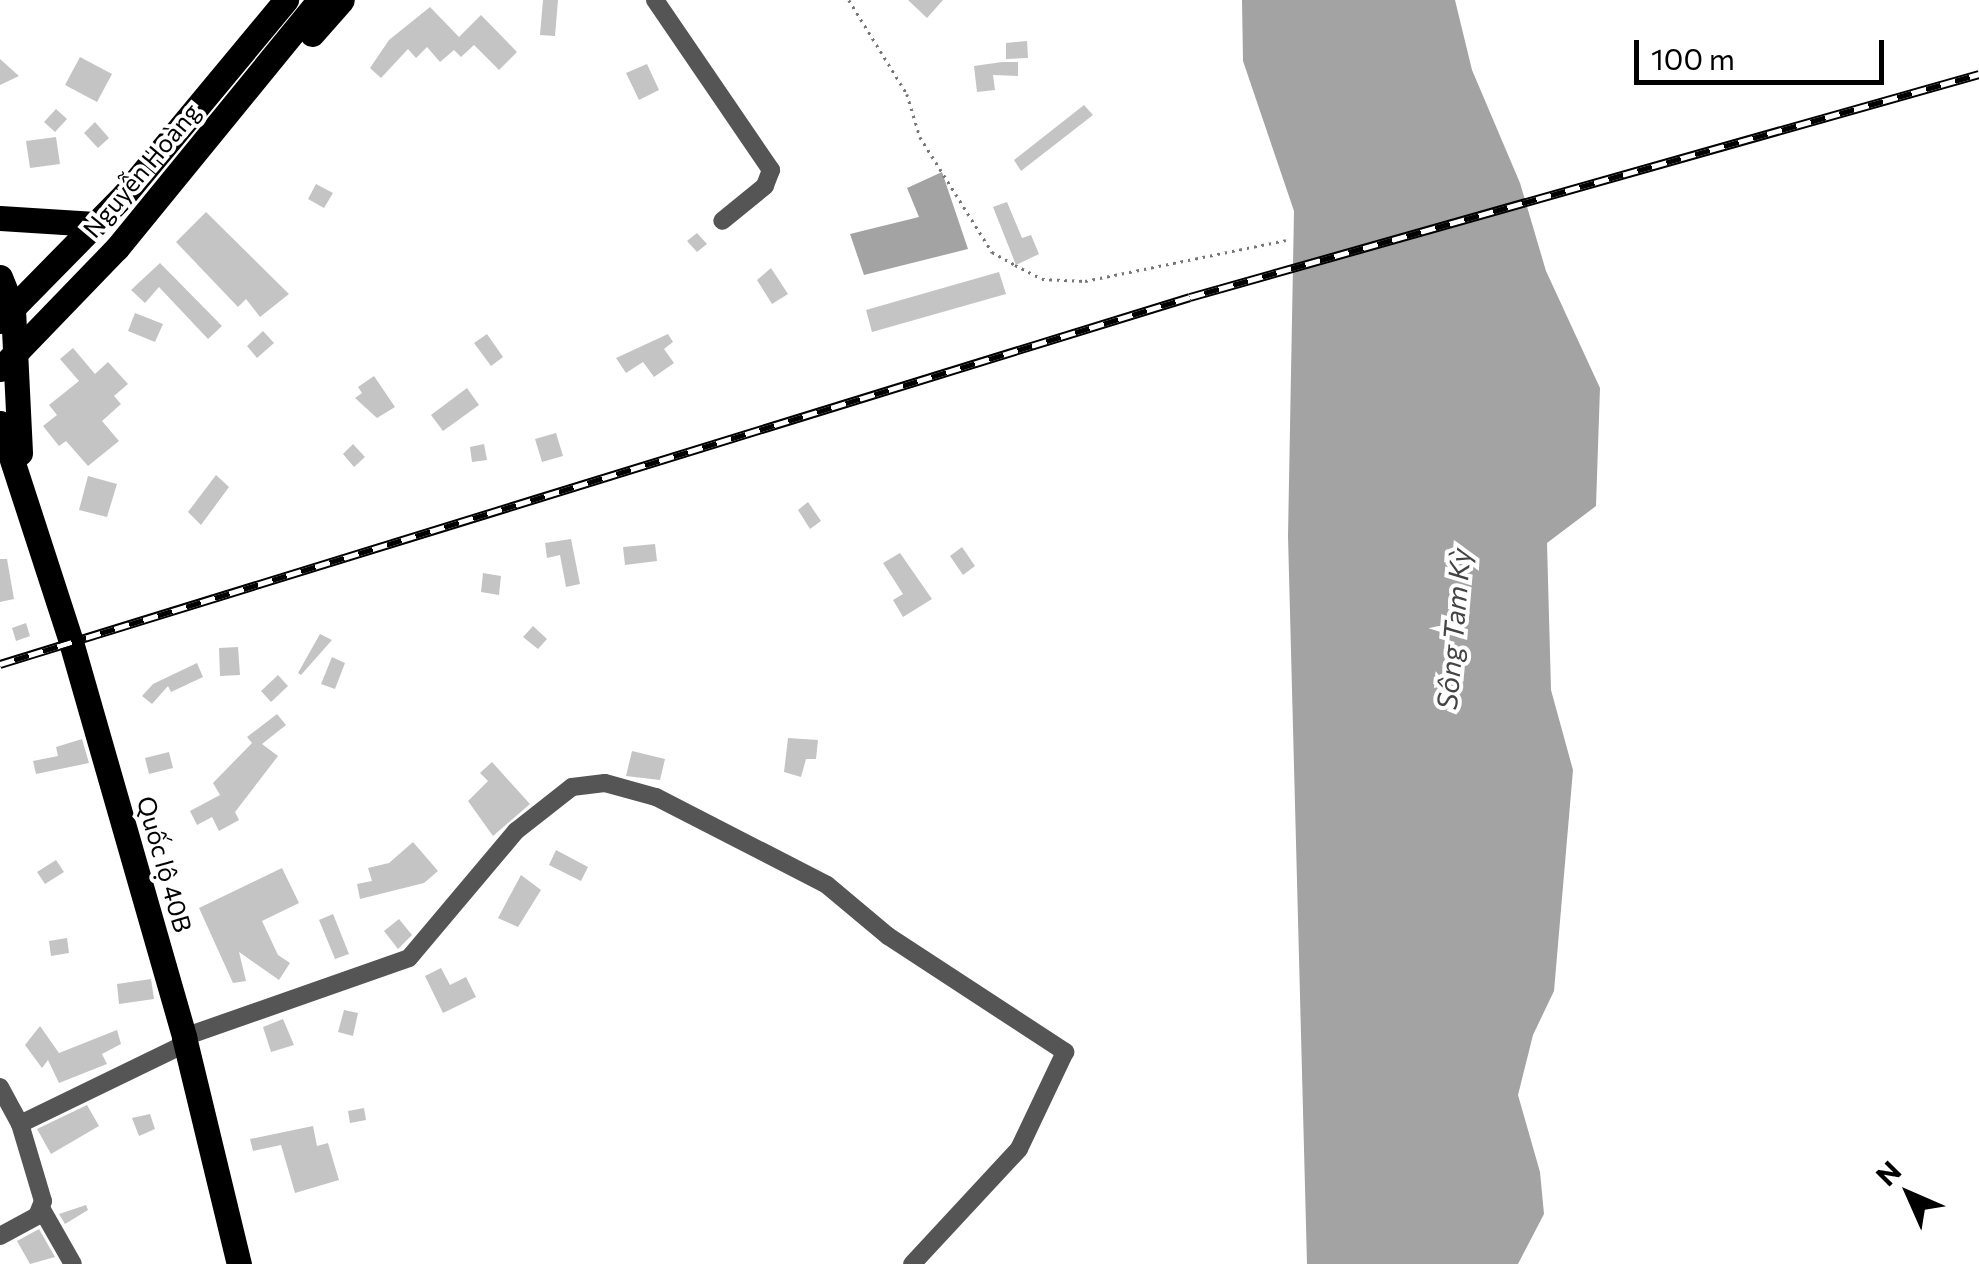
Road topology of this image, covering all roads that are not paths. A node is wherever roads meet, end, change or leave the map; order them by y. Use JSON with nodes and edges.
{"nodes":[{"id":1,"x":286,"y":0,"type":"edge"},
{"id":2,"x":319,"y":0,"type":"edge"},
{"id":3,"x":342,"y":0,"type":"edge"},
{"id":4,"x":655,"y":0,"type":"edge"},
{"id":5,"x":199,"y":147,"type":"junction"},
{"id":6,"x":0,"y":218,"type":"edge"},
{"id":7,"x":722,"y":221,"type":"dead end"},
{"id":8,"x":96,"y":224,"type":"junction"},
{"id":9,"x":0,"y":276,"type":"edge"},
{"id":10,"x":7,"y":315,"type":"edge"},
{"id":11,"x":7,"y":362,"type":"edge"},
{"id":12,"x":0,"y":423,"type":"edge"},
{"id":13,"x":11,"y":479,"type":"edge"},
{"id":14,"x":184,"y":1040,"type":"junction"},
{"id":15,"x":0,"y":1087,"type":"edge"},
{"id":16,"x":20,"y":1124,"type":"junction"},
{"id":17,"x":40,"y":1208,"type":"junction"},
{"id":18,"x":0,"y":1236,"type":"edge"},
{"id":19,"x":72,"y":1264,"type":"edge"},
{"id":20,"x":239,"y":1264,"type":"edge"},
{"id":21,"x":912,"y":1264,"type":"edge"}],
"edges":[{"from":1,"to":8,"type":"highway","name":"Nguyễn Hoàng"},
{"from":2,"to":5,"type":"highway","name":"Nguyễn Hoàng"},
{"from":3,"to":5,"type":"highway"},
{"from":4,"to":7,"type":"street"},
{"from":5,"to":11,"type":"highway","name":"Nguyễn Hoàng"},
{"from":6,"to":8,"type":"highway"},
{"from":8,"to":10,"type":"highway","name":"Nguyễn Hoàng"},
{"from":9,"to":10,"type":"highway","name":"Quốc lộ 40B"},
{"from":10,"to":11,"type":"highway","name":"Quốc lộ 40B"},
{"from":11,"to":13,"type":"highway","name":"Quốc lộ 40B"},
{"from":12,"to":13,"type":"highway","name":"Quốc lộ 40B"},
{"from":13,"to":14,"type":"highway","name":"Quốc lộ 40B"},
{"from":14,"to":16,"type":"street"},
{"from":14,"to":20,"type":"highway","name":"Quốc lộ 40B"},
{"from":14,"to":21,"type":"street"},
{"from":15,"to":16,"type":"street"},
{"from":16,"to":17,"type":"street"},
{"from":17,"to":18,"type":"street"},
{"from":17,"to":19,"type":"street"}]}
